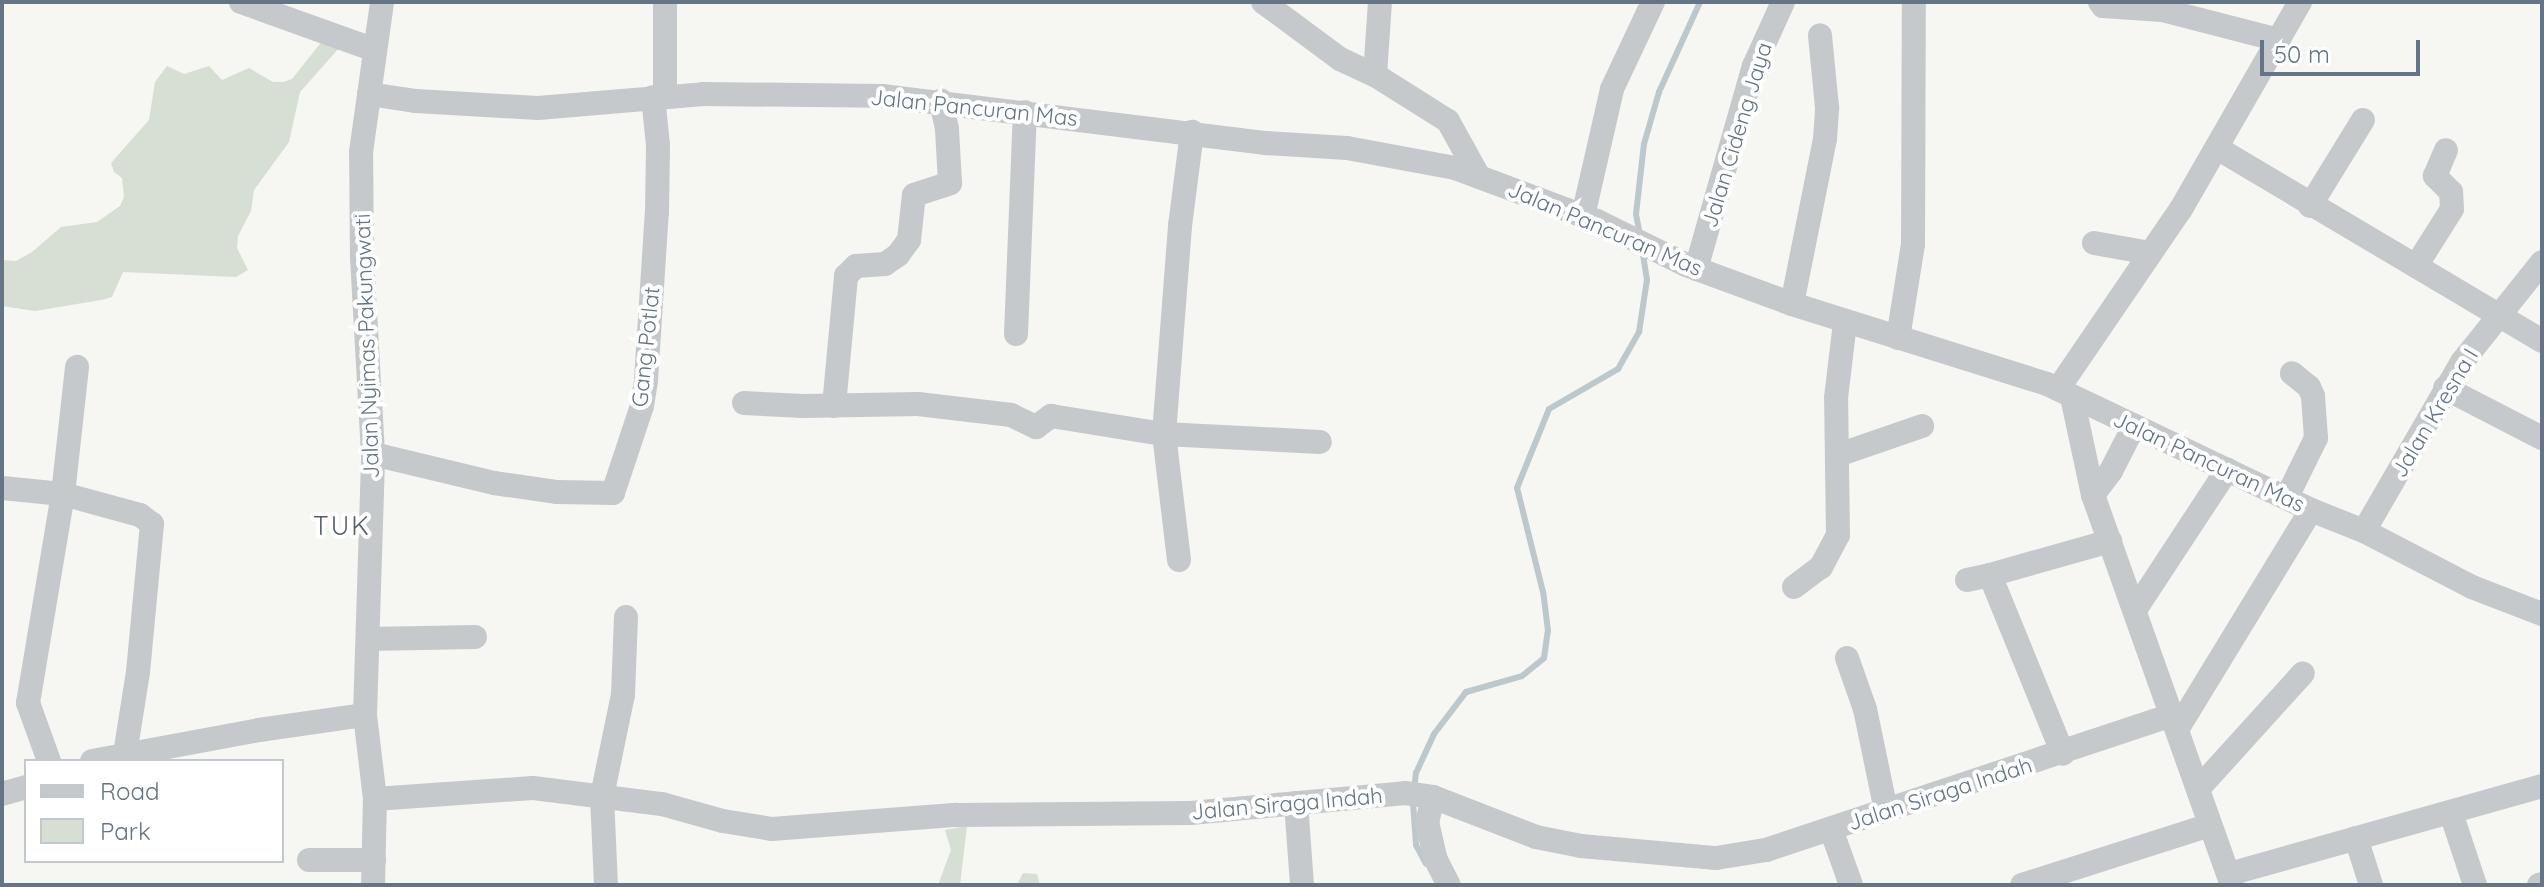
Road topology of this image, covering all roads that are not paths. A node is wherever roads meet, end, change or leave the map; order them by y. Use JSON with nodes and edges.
{"nodes":[{"id":1,"x":241,"y":2,"type":"edge"},
{"id":2,"x":382,"y":2,"type":"edge"},
{"id":3,"x":665,"y":2,"type":"edge"},
{"id":4,"x":1263,"y":2,"type":"edge"},
{"id":5,"x":1380,"y":2,"type":"edge"},
{"id":6,"x":1653,"y":2,"type":"edge"},
{"id":7,"x":1783,"y":2,"type":"edge"},
{"id":8,"x":1914,"y":2,"type":"edge"},
{"id":9,"x":2100,"y":2,"type":"edge"},
{"id":10,"x":2300,"y":2,"type":"edge"},
{"id":11,"x":1820,"y":35,"type":"dead end"},
{"id":12,"x":2279,"y":40,"type":"junction"},
{"id":13,"x":375,"y":50,"type":"junction"},
{"id":14,"x":1375,"y":75,"type":"junction"},
{"id":15,"x":369,"y":94,"type":"junction"},
{"id":16,"x":659,"y":96,"type":"junction"},
{"id":17,"x":941,"y":101,"type":"junction"},
{"id":18,"x":1025,"y":112,"type":"junction"},
{"id":19,"x":2363,"y":120,"type":"dead end"},
{"id":20,"x":1192,"y":132,"type":"junction"},
{"id":21,"x":2217,"y":148,"type":"junction"},
{"id":22,"x":2446,"y":150,"type":"dead end"},
{"id":23,"x":1479,"y":177,"type":"junction"},
{"id":24,"x":2310,"y":206,"type":"junction"},
{"id":25,"x":1583,"y":216,"type":"junction"},
{"id":26,"x":2094,"y":243,"type":"dead end"},
{"id":27,"x":2150,"y":253,"type":"junction"},
{"id":28,"x":2542,"y":262,"type":"edge"},
{"id":29,"x":2416,"y":266,"type":"junction"},
{"id":30,"x":1691,"y":267,"type":"junction"},
{"id":31,"x":1792,"y":304,"type":"junction"},
{"id":32,"x":2498,"y":315,"type":"junction"},
{"id":33,"x":1845,"y":322,"type":"junction"},
{"id":34,"x":1016,"y":334,"type":"dead end"},
{"id":35,"x":1898,"y":338,"type":"junction"},
{"id":36,"x":2542,"y":341,"type":"edge"},
{"id":37,"x":77,"y":367,"type":"dead end"},
{"id":38,"x":2292,"y":373,"type":"dead end"},
{"id":39,"x":2445,"y":388,"type":"junction"},
{"id":40,"x":2065,"y":393,"type":"junction"},
{"id":41,"x":744,"y":403,"type":"dead end"},
{"id":42,"x":834,"y":406,"type":"junction"},
{"id":43,"x":1922,"y":426,"type":"dead end"},
{"id":44,"x":2134,"y":426,"type":"junction"},
{"id":45,"x":2540,"y":432,"type":"edge"},
{"id":46,"x":1164,"y":434,"type":"junction"},
{"id":47,"x":1320,"y":442,"type":"dead end"},
{"id":48,"x":373,"y":454,"type":"junction"},
{"id":49,"x":1838,"y":455,"type":"junction"},
{"id":50,"x":2227,"y":470,"type":"junction"},
{"id":51,"x":2,"y":488,"type":"edge"},
{"id":52,"x":63,"y":494,"type":"junction"},
{"id":53,"x":2093,"y":495,"type":"junction"},
{"id":54,"x":2287,"y":497,"type":"junction"},
{"id":55,"x":2311,"y":510,"type":"junction"},
{"id":56,"x":2364,"y":531,"type":"junction"},
{"id":57,"x":2110,"y":541,"type":"junction"},
{"id":58,"x":1179,"y":560,"type":"dead end"},
{"id":59,"x":1794,"y":587,"type":"dead end"},
{"id":60,"x":2135,"y":610,"type":"junction"},
{"id":61,"x":2542,"y":614,"type":"edge"},
{"id":62,"x":626,"y":617,"type":"dead end"},
{"id":63,"x":475,"y":637,"type":"dead end"},
{"id":64,"x":368,"y":639,"type":"junction"},
{"id":65,"x":1847,"y":658,"type":"dead end"},
{"id":66,"x":2303,"y":673,"type":"dead end"},
{"id":67,"x":365,"y":715,"type":"junction"},
{"id":68,"x":2176,"y":722,"type":"junction"},
{"id":69,"x":125,"y":754,"type":"junction"},
{"id":70,"x":2063,"y":754,"type":"junction"},
{"id":71,"x":48,"y":759,"type":"edge"},
{"id":72,"x":101,"y":759,"type":"edge"},
{"id":73,"x":2542,"y":786,"type":"edge"},
{"id":74,"x":24,"y":788,"type":"edge"},
{"id":75,"x":2198,"y":789,"type":"junction"},
{"id":76,"x":2,"y":794,"type":"edge"},
{"id":77,"x":1422,"y":795,"type":"junction"},
{"id":78,"x":602,"y":796,"type":"junction"},
{"id":79,"x":375,"y":799,"type":"junction"},
{"id":80,"x":1296,"y":803,"type":"junction"},
{"id":81,"x":1886,"y":810,"type":"junction"},
{"id":82,"x":2451,"y":813,"type":"junction"},
{"id":83,"x":2210,"y":825,"type":"junction"},
{"id":84,"x":1831,"y":829,"type":"junction"},
{"id":85,"x":2356,"y":838,"type":"junction"},
{"id":86,"x":309,"y":860,"type":"dead end"},
{"id":87,"x":374,"y":860,"type":"junction"},
{"id":88,"x":2273,"y":874,"type":"edge"},
{"id":89,"x":2230,"y":880,"type":"edge"},
{"id":90,"x":373,"y":885,"type":"edge"},
{"id":91,"x":606,"y":885,"type":"edge"},
{"id":92,"x":1302,"y":885,"type":"edge"},
{"id":93,"x":1449,"y":885,"type":"edge"},
{"id":94,"x":1851,"y":885,"type":"edge"},
{"id":95,"x":2022,"y":885,"type":"edge"},
{"id":96,"x":2371,"y":885,"type":"edge"},
{"id":97,"x":2475,"y":885,"type":"edge"}],
"edges":[{"from":1,"to":13,"type":"street"},
{"from":2,"to":13,"type":"street","name":"Jalan Nyimas Pakungwati"},
{"from":3,"to":16,"type":"street"},
{"from":4,"to":14,"type":"street"},
{"from":5,"to":14,"type":"street"},
{"from":6,"to":25,"type":"street"},
{"from":7,"to":30,"type":"street","name":"Jalan Cideng Jaya"},
{"from":8,"to":35,"type":"street"},
{"from":9,"to":12,"type":"street"},
{"from":10,"to":12,"type":"street"},
{"from":11,"to":31,"type":"street"},
{"from":12,"to":21,"type":"street"},
{"from":13,"to":15,"type":"street","name":"Jalan Nyimas Pakungwati"},
{"from":14,"to":23,"type":"street"},
{"from":15,"to":16,"type":"street","name":"Jalan Pancuran Mas"},
{"from":15,"to":48,"type":"street","name":"Jalan Nyimas Pakungwati"},
{"from":16,"to":17,"type":"street","name":"Jalan Pancuran Mas"},
{"from":16,"to":48,"type":"street","name":"Gang Potlat"},
{"from":17,"to":18,"type":"street","name":"Jalan Pancuran Mas"},
{"from":17,"to":42,"type":"street"},
{"from":18,"to":20,"type":"street","name":"Jalan Pancuran Mas"},
{"from":18,"to":34,"type":"street"},
{"from":19,"to":24,"type":"street"},
{"from":20,"to":23,"type":"street","name":"Jalan Pancuran Mas"},
{"from":20,"to":46,"type":"street"},
{"from":21,"to":24,"type":"street"},
{"from":21,"to":27,"type":"street"},
{"from":22,"to":29,"type":"street"},
{"from":23,"to":25,"type":"street","name":"Jalan Pancuran Mas"},
{"from":24,"to":29,"type":"street"},
{"from":25,"to":30,"type":"street","name":"Jalan Pancuran Mas"},
{"from":26,"to":27,"type":"street"},
{"from":27,"to":40,"type":"street"},
{"from":28,"to":32,"type":"street","name":"Jalan Kresna I"},
{"from":29,"to":32,"type":"street"},
{"from":30,"to":31,"type":"street","name":"Jalan Pancuran Mas"},
{"from":31,"to":33,"type":"street","name":"Jalan Pancuran Mas"},
{"from":32,"to":36,"type":"street"},
{"from":32,"to":39,"type":"street","name":"Jalan Kresna I"},
{"from":33,"to":35,"type":"street","name":"Jalan Pancuran Mas"},
{"from":33,"to":49,"type":"street"},
{"from":35,"to":40,"type":"street","name":"Jalan Pancuran Mas"},
{"from":37,"to":52,"type":"street"},
{"from":38,"to":54,"type":"street"},
{"from":39,"to":45,"type":"street"},
{"from":39,"to":56,"type":"street","name":"Jalan Kresna I"},
{"from":40,"to":44,"type":"street","name":"Jalan Pancuran Mas"},
{"from":40,"to":53,"type":"street"},
{"from":41,"to":42,"type":"street"},
{"from":42,"to":46,"type":"street"},
{"from":43,"to":49,"type":"street"},
{"from":44,"to":50,"type":"street","name":"Jalan Pancuran Mas"},
{"from":44,"to":53,"type":"street"},
{"from":46,"to":47,"type":"street"},
{"from":46,"to":58,"type":"street"},
{"from":48,"to":64,"type":"street","name":"Jalan Nyimas Pakungwati"},
{"from":49,"to":59,"type":"street"},
{"from":50,"to":54,"type":"street","name":"Jalan Pancuran Mas"},
{"from":50,"to":60,"type":"street"},
{"from":51,"to":52,"type":"street"},
{"from":52,"to":69,"type":"street"},
{"from":52,"to":71,"type":"street"},
{"from":53,"to":57,"type":"street"},
{"from":54,"to":55,"type":"street","name":"Jalan Pancuran Mas"},
{"from":55,"to":56,"type":"street","name":"Jalan Pancuran Mas"},
{"from":55,"to":68,"type":"street"},
{"from":56,"to":61,"type":"street","name":"Jalan Pancuran Mas"},
{"from":57,"to":60,"type":"street"},
{"from":57,"to":70,"type":"street"},
{"from":60,"to":68,"type":"street"},
{"from":62,"to":78,"type":"street"},
{"from":63,"to":64,"type":"street"},
{"from":64,"to":67,"type":"street","name":"Jalan Nyimas Pakungwati"},
{"from":65,"to":81,"type":"street"},
{"from":66,"to":75,"type":"street"},
{"from":67,"to":69,"type":"street"},
{"from":67,"to":79,"type":"street","name":"Jalan Nyimas Pakungwati"},
{"from":68,"to":70,"type":"street","name":"Jalan Siraga Indah"},
{"from":68,"to":75,"type":"street"},
{"from":69,"to":72,"type":"street"},
{"from":70,"to":81,"type":"street","name":"Jalan Siraga Indah"},
{"from":73,"to":82,"type":"street"},
{"from":74,"to":76,"type":"street"},
{"from":75,"to":83,"type":"street"},
{"from":77,"to":80,"type":"street","name":"Jalan Siraga Indah"},
{"from":77,"to":84,"type":"street","name":"Jalan Siraga Indah"},
{"from":77,"to":93,"type":"street"},
{"from":78,"to":79,"type":"street","name":"Jalan Siraga Indah"},
{"from":78,"to":80,"type":"street","name":"Jalan Siraga Indah"},
{"from":78,"to":91,"type":"street"},
{"from":79,"to":87,"type":"street","name":"Jalan Nyimas Pakungwati"},
{"from":80,"to":92,"type":"street"},
{"from":81,"to":84,"type":"street","name":"Jalan Siraga Indah"},
{"from":82,"to":85,"type":"street"},
{"from":82,"to":97,"type":"street"},
{"from":83,"to":89,"type":"street"},
{"from":83,"to":95,"type":"street"},
{"from":84,"to":94,"type":"street"},
{"from":85,"to":88,"type":"street"},
{"from":85,"to":96,"type":"street"},
{"from":86,"to":87,"type":"street"},
{"from":87,"to":90,"type":"street","name":"Jalan Nyimas Pakungwati"},
{"from":88,"to":89,"type":"street"}]}
